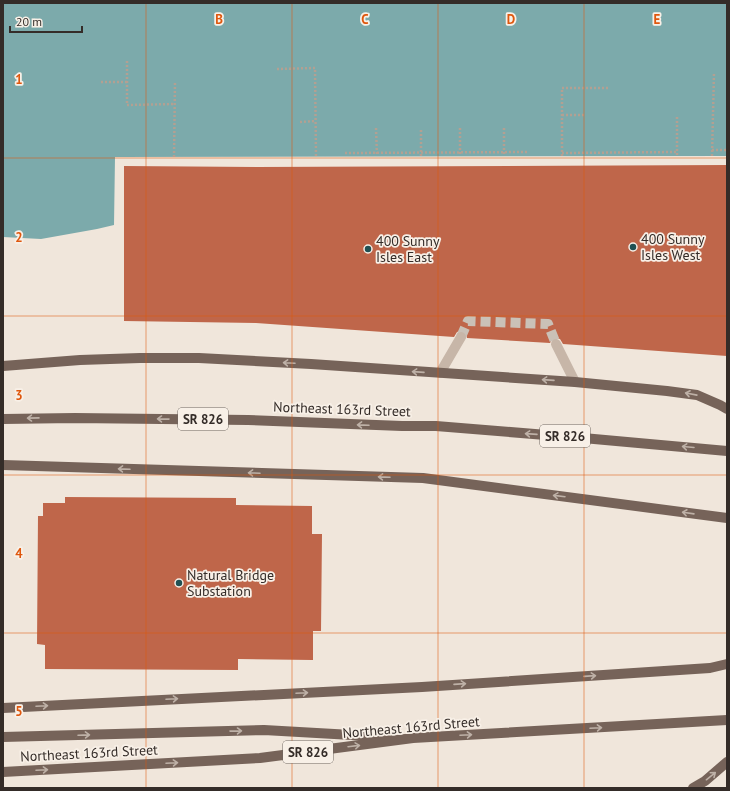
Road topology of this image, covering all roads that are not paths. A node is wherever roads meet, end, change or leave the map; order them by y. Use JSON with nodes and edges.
{"nodes":[{"id":1,"x":461,"y":337,"type":"tunnel mouth"},
{"id":2,"x":556,"y":344,"type":"tunnel mouth"},
{"id":3,"x":3,"y":366,"type":"edge"},
{"id":4,"x":440,"y":373,"type":"junction"},
{"id":5,"x":575,"y":382,"type":"junction"},
{"id":6,"x":727,"y":409,"type":"edge"},
{"id":7,"x":3,"y":419,"type":"edge"},
{"id":8,"x":727,"y":451,"type":"edge"},
{"id":9,"x":3,"y":465,"type":"edge"},
{"id":10,"x":727,"y":518,"type":"edge"},
{"id":11,"x":727,"y":664,"type":"edge"},
{"id":12,"x":3,"y":708,"type":"edge"},
{"id":13,"x":727,"y":720,"type":"edge"},
{"id":14,"x":3,"y":737,"type":"edge"},
{"id":15,"x":413,"y":738,"type":"junction"},
{"id":16,"x":727,"y":762,"type":"edge"},
{"id":17,"x":3,"y":772,"type":"edge"},
{"id":18,"x":693,"y":788,"type":"edge"}],
"edges":[{"from":1,"to":4,"type":"lane"},
{"from":2,"to":5,"type":"lane"},
{"from":4,"to":3,"type":"main road","one_way":true},
{"from":5,"to":4,"type":"main road","one_way":true},
{"from":6,"to":5,"type":"main road","one_way":true},
{"from":8,"to":7,"type":"main road","name":"Northeast 163rd Street","number":"SR 826","one_way":true},
{"from":10,"to":9,"type":"main road","one_way":true},
{"from":12,"to":11,"type":"main road","one_way":true},
{"from":15,"to":13,"type":"main road","name":"Northeast 163rd Street","number":"SR 826","one_way":true},
{"from":14,"to":15,"type":"main road","one_way":true},
{"from":17,"to":15,"type":"main road","name":"Northeast 163rd Street","number":"SR 826","one_way":true},
{"from":18,"to":16,"type":"main road","one_way":true}]}
